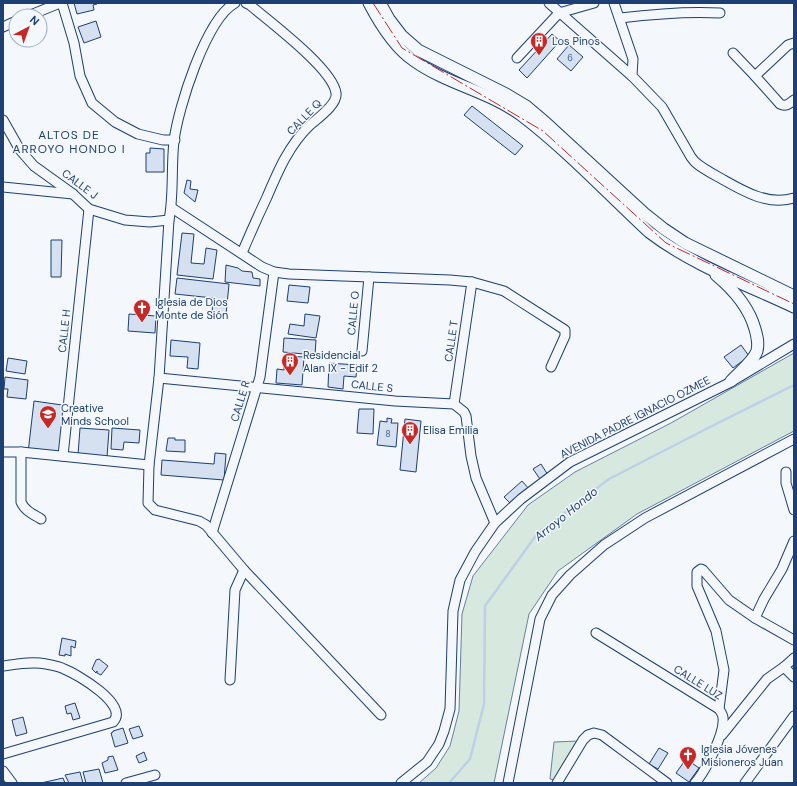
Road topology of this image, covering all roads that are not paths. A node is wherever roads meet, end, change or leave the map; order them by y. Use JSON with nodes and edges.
{"nodes":[{"id":1,"x":61,"y":3,"type":"edge"},
{"id":2,"x":235,"y":3,"type":"edge"},
{"id":3,"x":246,"y":3,"type":"edge"},
{"id":4,"x":369,"y":3,"type":"edge"},
{"id":5,"x":380,"y":3,"type":"edge"},
{"id":6,"x":549,"y":3,"type":"edge"},
{"id":7,"x":594,"y":3,"type":"edge"},
{"id":8,"x":614,"y":3,"type":"edge"},
{"id":9,"x":48,"y":8,"type":"edge"},
{"id":10,"x":559,"y":13,"type":"junction"},
{"id":11,"x":720,"y":13,"type":"dead end"},
{"id":12,"x":620,"y":18,"type":"junction"},
{"id":13,"x":794,"y":43,"type":"edge"},
{"id":14,"x":733,"y":53,"type":"dead end"},
{"id":15,"x":517,"y":58,"type":"dead end"},
{"id":16,"x":632,"y":76,"type":"junction"},
{"id":17,"x":755,"y":76,"type":"junction"},
{"id":18,"x":794,"y":100,"type":"edge"},
{"id":19,"x":3,"y":120,"type":"edge"},
{"id":20,"x":174,"y":140,"type":"junction"},
{"id":21,"x":3,"y":187,"type":"edge"},
{"id":22,"x":73,"y":194,"type":"junction"},
{"id":23,"x":794,"y":198,"type":"edge"},
{"id":24,"x":172,"y":208,"type":"junction"},
{"id":25,"x":90,"y":209,"type":"junction"},
{"id":26,"x":169,"y":220,"type":"junction"},
{"id":27,"x":242,"y":253,"type":"junction"},
{"id":28,"x":705,"y":266,"type":"junction"},
{"id":29,"x":274,"y":272,"type":"junction"},
{"id":30,"x":369,"y":277,"type":"junction"},
{"id":31,"x":472,"y":282,"type":"junction"},
{"id":32,"x":794,"y":296,"type":"edge"},
{"id":33,"x":794,"y":307,"type":"edge"},
{"id":34,"x":794,"y":344,"type":"edge"},
{"id":35,"x":362,"y":351,"type":"dead end"},
{"id":36,"x":551,"y":367,"type":"dead end"},
{"id":37,"x":159,"y":378,"type":"junction"},
{"id":38,"x":731,"y":381,"type":"junction"},
{"id":39,"x":257,"y":386,"type":"junction"},
{"id":40,"x":454,"y":404,"type":"junction"},
{"id":41,"x":794,"y":440,"type":"edge"},
{"id":42,"x":3,"y":452,"type":"edge"},
{"id":43,"x":21,"y":452,"type":"junction"},
{"id":44,"x":63,"y":456,"type":"junction"},
{"id":45,"x":149,"y":465,"type":"junction"},
{"id":46,"x":786,"y":472,"type":"dead end"},
{"id":47,"x":794,"y":510,"type":"edge"},
{"id":48,"x":41,"y":519,"type":"dead end"},
{"id":49,"x":495,"y":523,"type":"junction"},
{"id":50,"x":212,"y":533,"type":"junction"},
{"id":51,"x":794,"y":541,"type":"edge"},
{"id":52,"x":244,"y":570,"type":"junction"},
{"id":53,"x":755,"y":618,"type":"junction"},
{"id":54,"x":596,"y":633,"type":"dead end"},
{"id":55,"x":794,"y":640,"type":"edge"},
{"id":56,"x":794,"y":658,"type":"edge"},
{"id":57,"x":3,"y":666,"type":"edge"},
{"id":58,"x":784,"y":667,"type":"junction"},
{"id":59,"x":794,"y":677,"type":"edge"},
{"id":60,"x":230,"y":680,"type":"dead end"},
{"id":61,"x":719,"y":709,"type":"junction"},
{"id":62,"x":381,"y":715,"type":"dead end"},
{"id":63,"x":794,"y":716,"type":"edge"},
{"id":64,"x":719,"y":739,"type":"junction"},
{"id":65,"x":3,"y":754,"type":"edge"},
{"id":66,"x":3,"y":771,"type":"edge"},
{"id":67,"x":155,"y":774,"type":"dead end"},
{"id":68,"x":702,"y":776,"type":"junction"},
{"id":69,"x":12,"y":783,"type":"edge"},
{"id":70,"x":126,"y":783,"type":"edge"},
{"id":71,"x":401,"y":783,"type":"edge"},
{"id":72,"x":508,"y":783,"type":"edge"},
{"id":73,"x":557,"y":783,"type":"edge"},
{"id":74,"x":667,"y":783,"type":"edge"},
{"id":75,"x":695,"y":783,"type":"edge"},
{"id":76,"x":708,"y":783,"type":"edge"},
{"id":77,"x":745,"y":783,"type":"edge"}],
"edges":[{"from":1,"to":9,"type":"street"},
{"from":1,"to":20,"type":"street"},
{"from":2,"to":20,"type":"street"},
{"from":3,"to":27,"type":"street","name":"CALLE Q"},
{"from":4,"to":28,"type":"main road"},
{"from":5,"to":32,"type":"main road"},
{"from":6,"to":10,"type":"street"},
{"from":7,"to":10,"type":"street"},
{"from":8,"to":12,"type":"street"},
{"from":10,"to":15,"type":"street"},
{"from":10,"to":16,"type":"street"},
{"from":11,"to":12,"type":"street"},
{"from":12,"to":16,"type":"street"},
{"from":13,"to":17,"type":"street"},
{"from":14,"to":17,"type":"street"},
{"from":16,"to":23,"type":"street"},
{"from":17,"to":18,"type":"street"},
{"from":19,"to":22,"type":"street","name":"CALLE J"},
{"from":20,"to":24,"type":"street"},
{"from":21,"to":22,"type":"street"},
{"from":22,"to":25,"type":"street","name":"CALLE J"},
{"from":24,"to":26,"type":"street"},
{"from":24,"to":27,"type":"street"},
{"from":25,"to":26,"type":"street","name":"CALLE J"},
{"from":25,"to":44,"type":"street","name":"CALLE H"},
{"from":26,"to":37,"type":"street"},
{"from":27,"to":29,"type":"street"},
{"from":28,"to":33,"type":"main road"},
{"from":28,"to":38,"type":"main road"},
{"from":29,"to":30,"type":"street"},
{"from":29,"to":39,"type":"street","name":"CALLE R"},
{"from":30,"to":31,"type":"street"},
{"from":30,"to":35,"type":"street","name":"CALLE O"},
{"from":31,"to":36,"type":"street"},
{"from":31,"to":40,"type":"street","name":"CALLE T"},
{"from":34,"to":38,"type":"street","name":"AVENIDA PADRE IGNACIO OZMEE"},
{"from":37,"to":39,"type":"street","name":"CALLE S"},
{"from":37,"to":45,"type":"street"},
{"from":38,"to":49,"type":"street","name":"AVENIDA PADRE IGNACIO OZMEE"},
{"from":39,"to":40,"type":"street","name":"CALLE S"},
{"from":39,"to":50,"type":"street","name":"CALLE R"},
{"from":40,"to":49,"type":"street"},
{"from":41,"to":72,"type":"street"},
{"from":42,"to":43,"type":"street"},
{"from":43,"to":44,"type":"street"},
{"from":43,"to":48,"type":"street"},
{"from":44,"to":45,"type":"street"},
{"from":45,"to":50,"type":"street"},
{"from":46,"to":47,"type":"street"},
{"from":49,"to":71,"type":"street","name":"AVENIDA PADRE IGNACIO OZMEE"},
{"from":50,"to":52,"type":"street"},
{"from":51,"to":53,"type":"street"},
{"from":52,"to":60,"type":"street"},
{"from":52,"to":62,"type":"street"},
{"from":53,"to":55,"type":"street"},
{"from":53,"to":61,"type":"street"},
{"from":54,"to":61,"type":"street","name":"CALLE LUZ"},
{"from":56,"to":58,"type":"street"},
{"from":57,"to":65,"type":"street"},
{"from":58,"to":59,"type":"street"},
{"from":58,"to":64,"type":"street"},
{"from":61,"to":64,"type":"street","name":"CALLE LUZ"},
{"from":63,"to":77,"type":"street"},
{"from":64,"to":68,"type":"street","name":"CALLE LUZ"},
{"from":66,"to":69,"type":"street"},
{"from":67,"to":70,"type":"street"},
{"from":68,"to":75,"type":"street","name":"CALLE LUZ"},
{"from":68,"to":76,"type":"street"},
{"from":73,"to":74,"type":"street"}]}
